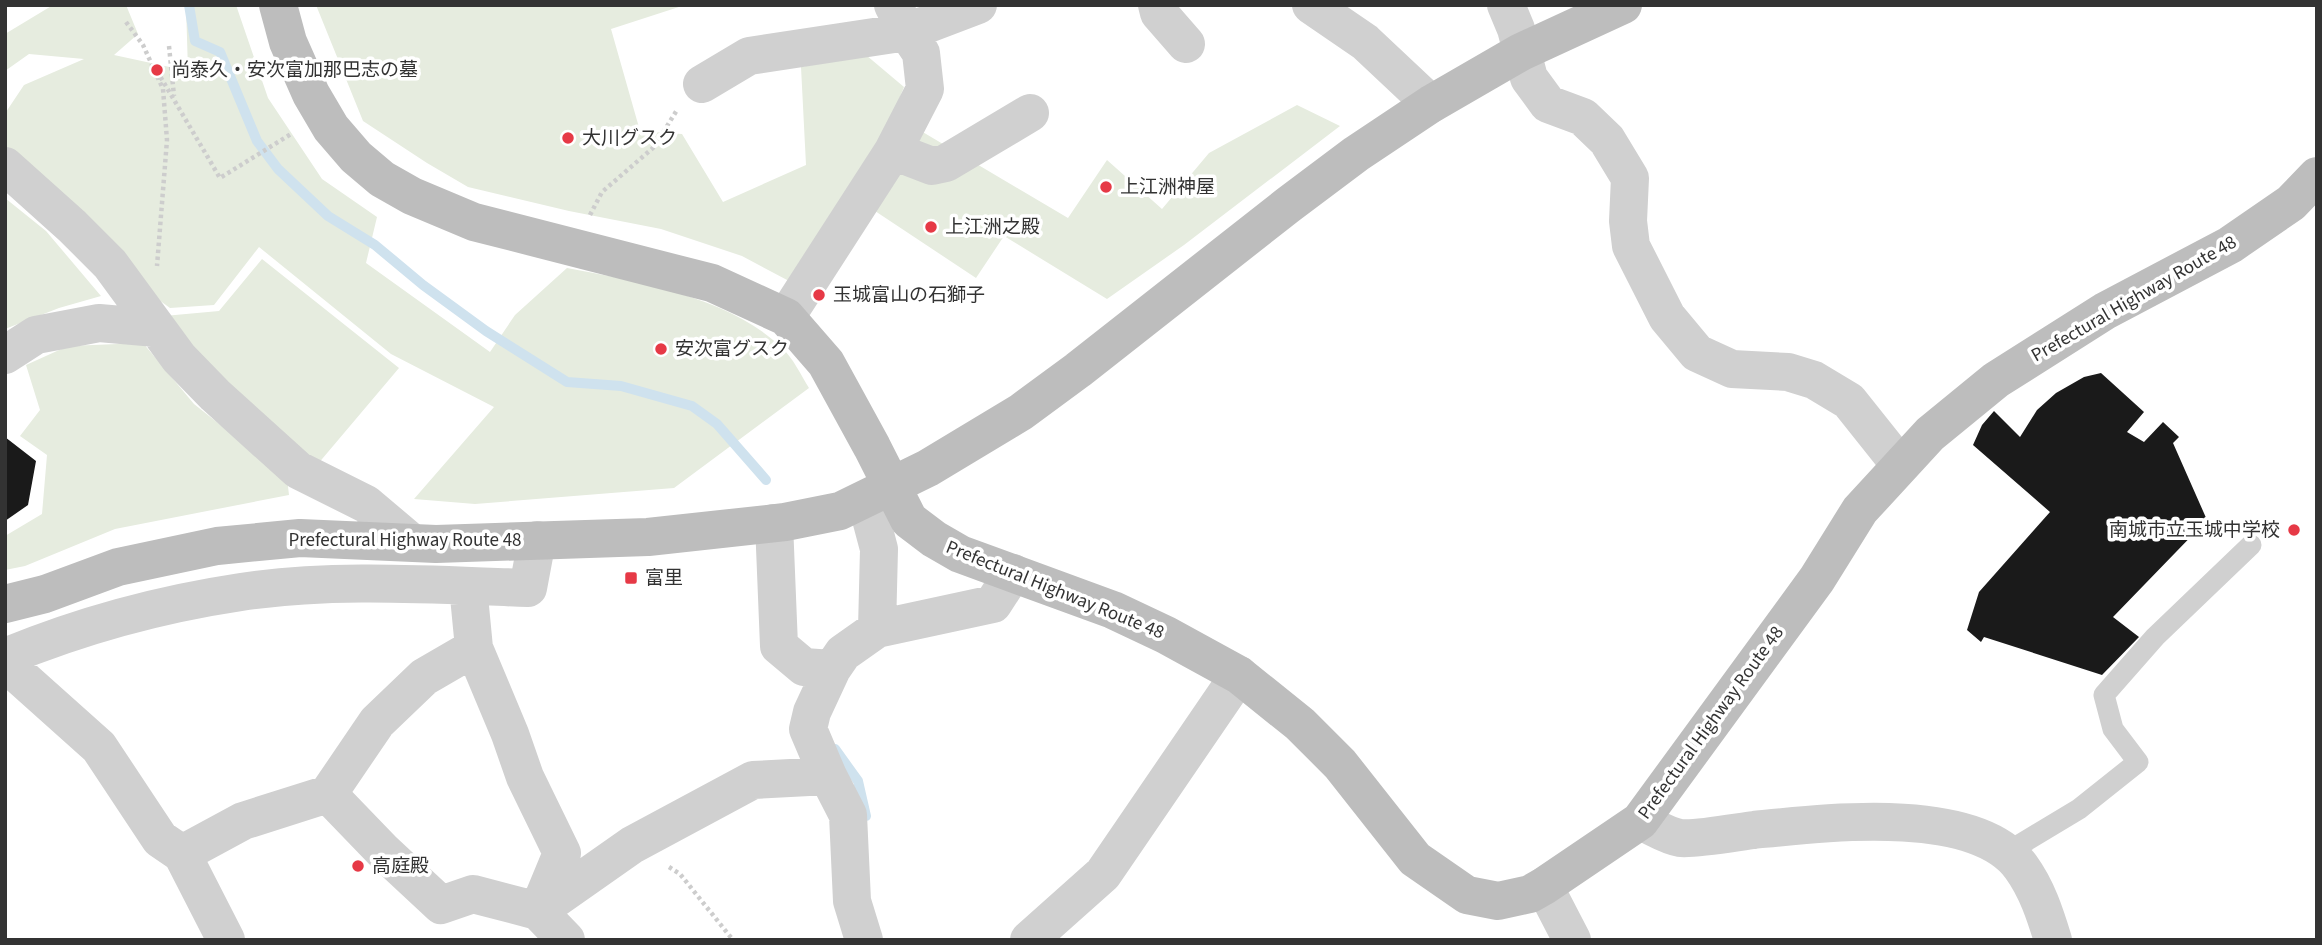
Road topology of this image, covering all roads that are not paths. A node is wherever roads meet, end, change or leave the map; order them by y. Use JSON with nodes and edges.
{"nodes":[{"id":1,"x":278,"y":5,"type":"edge"},
{"id":2,"x":978,"y":5,"type":"edge"},
{"id":3,"x":1157,"y":5,"type":"edge"},
{"id":4,"x":1311,"y":5,"type":"edge"},
{"id":5,"x":1506,"y":5,"type":"edge"},
{"id":6,"x":1623,"y":5,"type":"edge"},
{"id":7,"x":900,"y":19,"type":"edge"},
{"id":8,"x":1186,"y":44,"type":"dead end"},
{"id":9,"x":1521,"y":52,"type":"junction"},
{"id":10,"x":702,"y":84,"type":"road end"},
{"id":11,"x":1431,"y":104,"type":"junction"},
{"id":12,"x":1030,"y":113,"type":"dead end"},
{"id":13,"x":893,"y":151,"type":"junction"},
{"id":14,"x":5,"y":166,"type":"edge"},
{"id":15,"x":2317,"y":176,"type":"edge"},
{"id":16,"x":786,"y":317,"type":"junction"},
{"id":17,"x":151,"y":321,"type":"junction"},
{"id":18,"x":5,"y":355,"type":"edge"},
{"id":19,"x":1900,"y":466,"type":"junction"},
{"id":20,"x":878,"y":494,"type":"junction"},
{"id":21,"x":774,"y":523,"type":"junction"},
{"id":22,"x":537,"y":540,"type":"junction"},
{"id":23,"x":411,"y":542,"type":"junction"},
{"id":24,"x":2251,"y":545,"type":"dead end"},
{"id":25,"x":1013,"y":573,"type":"junction"},
{"id":26,"x":468,"y":586,"type":"junction"},
{"id":27,"x":5,"y":604,"type":"edge"},
{"id":28,"x":876,"y":630,"type":"junction"},
{"id":29,"x":474,"y":648,"type":"junction"},
{"id":30,"x":5,"y":657,"type":"edge"},
{"id":31,"x":838,"y":661,"type":"junction"},
{"id":32,"x":5,"y":663,"type":"edge"},
{"id":33,"x":1239,"y":675,"type":"junction"},
{"id":34,"x":828,"y":776,"type":"junction"},
{"id":35,"x":328,"y":794,"type":"junction"},
{"id":36,"x":1640,"y":821,"type":"junction"},
{"id":37,"x":2006,"y":853,"type":"junction"},
{"id":38,"x":182,"y":855,"type":"junction"},
{"id":39,"x":1544,"y":886,"type":"junction"},
{"id":40,"x":538,"y":911,"type":"junction"},
{"id":41,"x":226,"y":940,"type":"edge"},
{"id":42,"x":566,"y":940,"type":"edge"},
{"id":43,"x":864,"y":940,"type":"edge"},
{"id":44,"x":1029,"y":940,"type":"edge"},
{"id":45,"x":1572,"y":940,"type":"edge"},
{"id":46,"x":2053,"y":940,"type":"edge"}],
"edges":[{"from":1,"to":16,"type":"main road"},
{"from":2,"to":7,"type":"street"},
{"from":3,"to":8,"type":"street"},
{"from":4,"to":11,"type":"street"},
{"from":5,"to":9,"type":"street"},
{"from":6,"to":9,"type":"main road","name":"Prefectural Highway Route 48"},
{"from":7,"to":10,"type":"street"},
{"from":7,"to":13,"type":"street"},
{"from":9,"to":11,"type":"main road","name":"Prefectural Highway Route 48"},
{"from":9,"to":19,"type":"street"},
{"from":11,"to":20,"type":"main road","name":"Prefectural Highway Route 48"},
{"from":12,"to":13,"type":"street"},
{"from":13,"to":16,"type":"street"},
{"from":14,"to":17,"type":"street"},
{"from":15,"to":19,"type":"main road","name":"Prefectural Highway Route 48"},
{"from":16,"to":20,"type":"main road"},
{"from":17,"to":18,"type":"street"},
{"from":17,"to":23,"type":"street"},
{"from":19,"to":36,"type":"main road","name":"Prefectural Highway Route 48"},
{"from":20,"to":21,"type":"main road","name":"Prefectural Highway Route 48"},
{"from":20,"to":25,"type":"main road","name":"Prefectural Highway Route 48"},
{"from":20,"to":28,"type":"street"},
{"from":21,"to":22,"type":"main road","name":"Prefectural Highway Route 48"},
{"from":21,"to":31,"type":"street"},
{"from":22,"to":23,"type":"main road","name":"Prefectural Highway Route 48"},
{"from":22,"to":26,"type":"street"},
{"from":23,"to":27,"type":"main road","name":"Prefectural Highway Route 48"},
{"from":24,"to":37,"type":"lane"},
{"from":25,"to":28,"type":"street"},
{"from":25,"to":33,"type":"main road","name":"Prefectural Highway Route 48"},
{"from":26,"to":29,"type":"street"},
{"from":26,"to":30,"type":"street"},
{"from":28,"to":31,"type":"street"},
{"from":29,"to":35,"type":"street"},
{"from":29,"to":40,"type":"street"},
{"from":31,"to":34,"type":"street"},
{"from":32,"to":38,"type":"street"},
{"from":33,"to":39,"type":"main road","name":"Prefectural Highway Route 48"},
{"from":33,"to":44,"type":"street"},
{"from":34,"to":40,"type":"street"},
{"from":34,"to":43,"type":"street"},
{"from":35,"to":38,"type":"street"},
{"from":35,"to":40,"type":"street"},
{"from":36,"to":37,"type":"street"},
{"from":36,"to":39,"type":"main road","name":"Prefectural Highway Route 48"},
{"from":37,"to":46,"type":"street"},
{"from":38,"to":41,"type":"street"},
{"from":39,"to":45,"type":"street"},
{"from":40,"to":42,"type":"street"}]}
